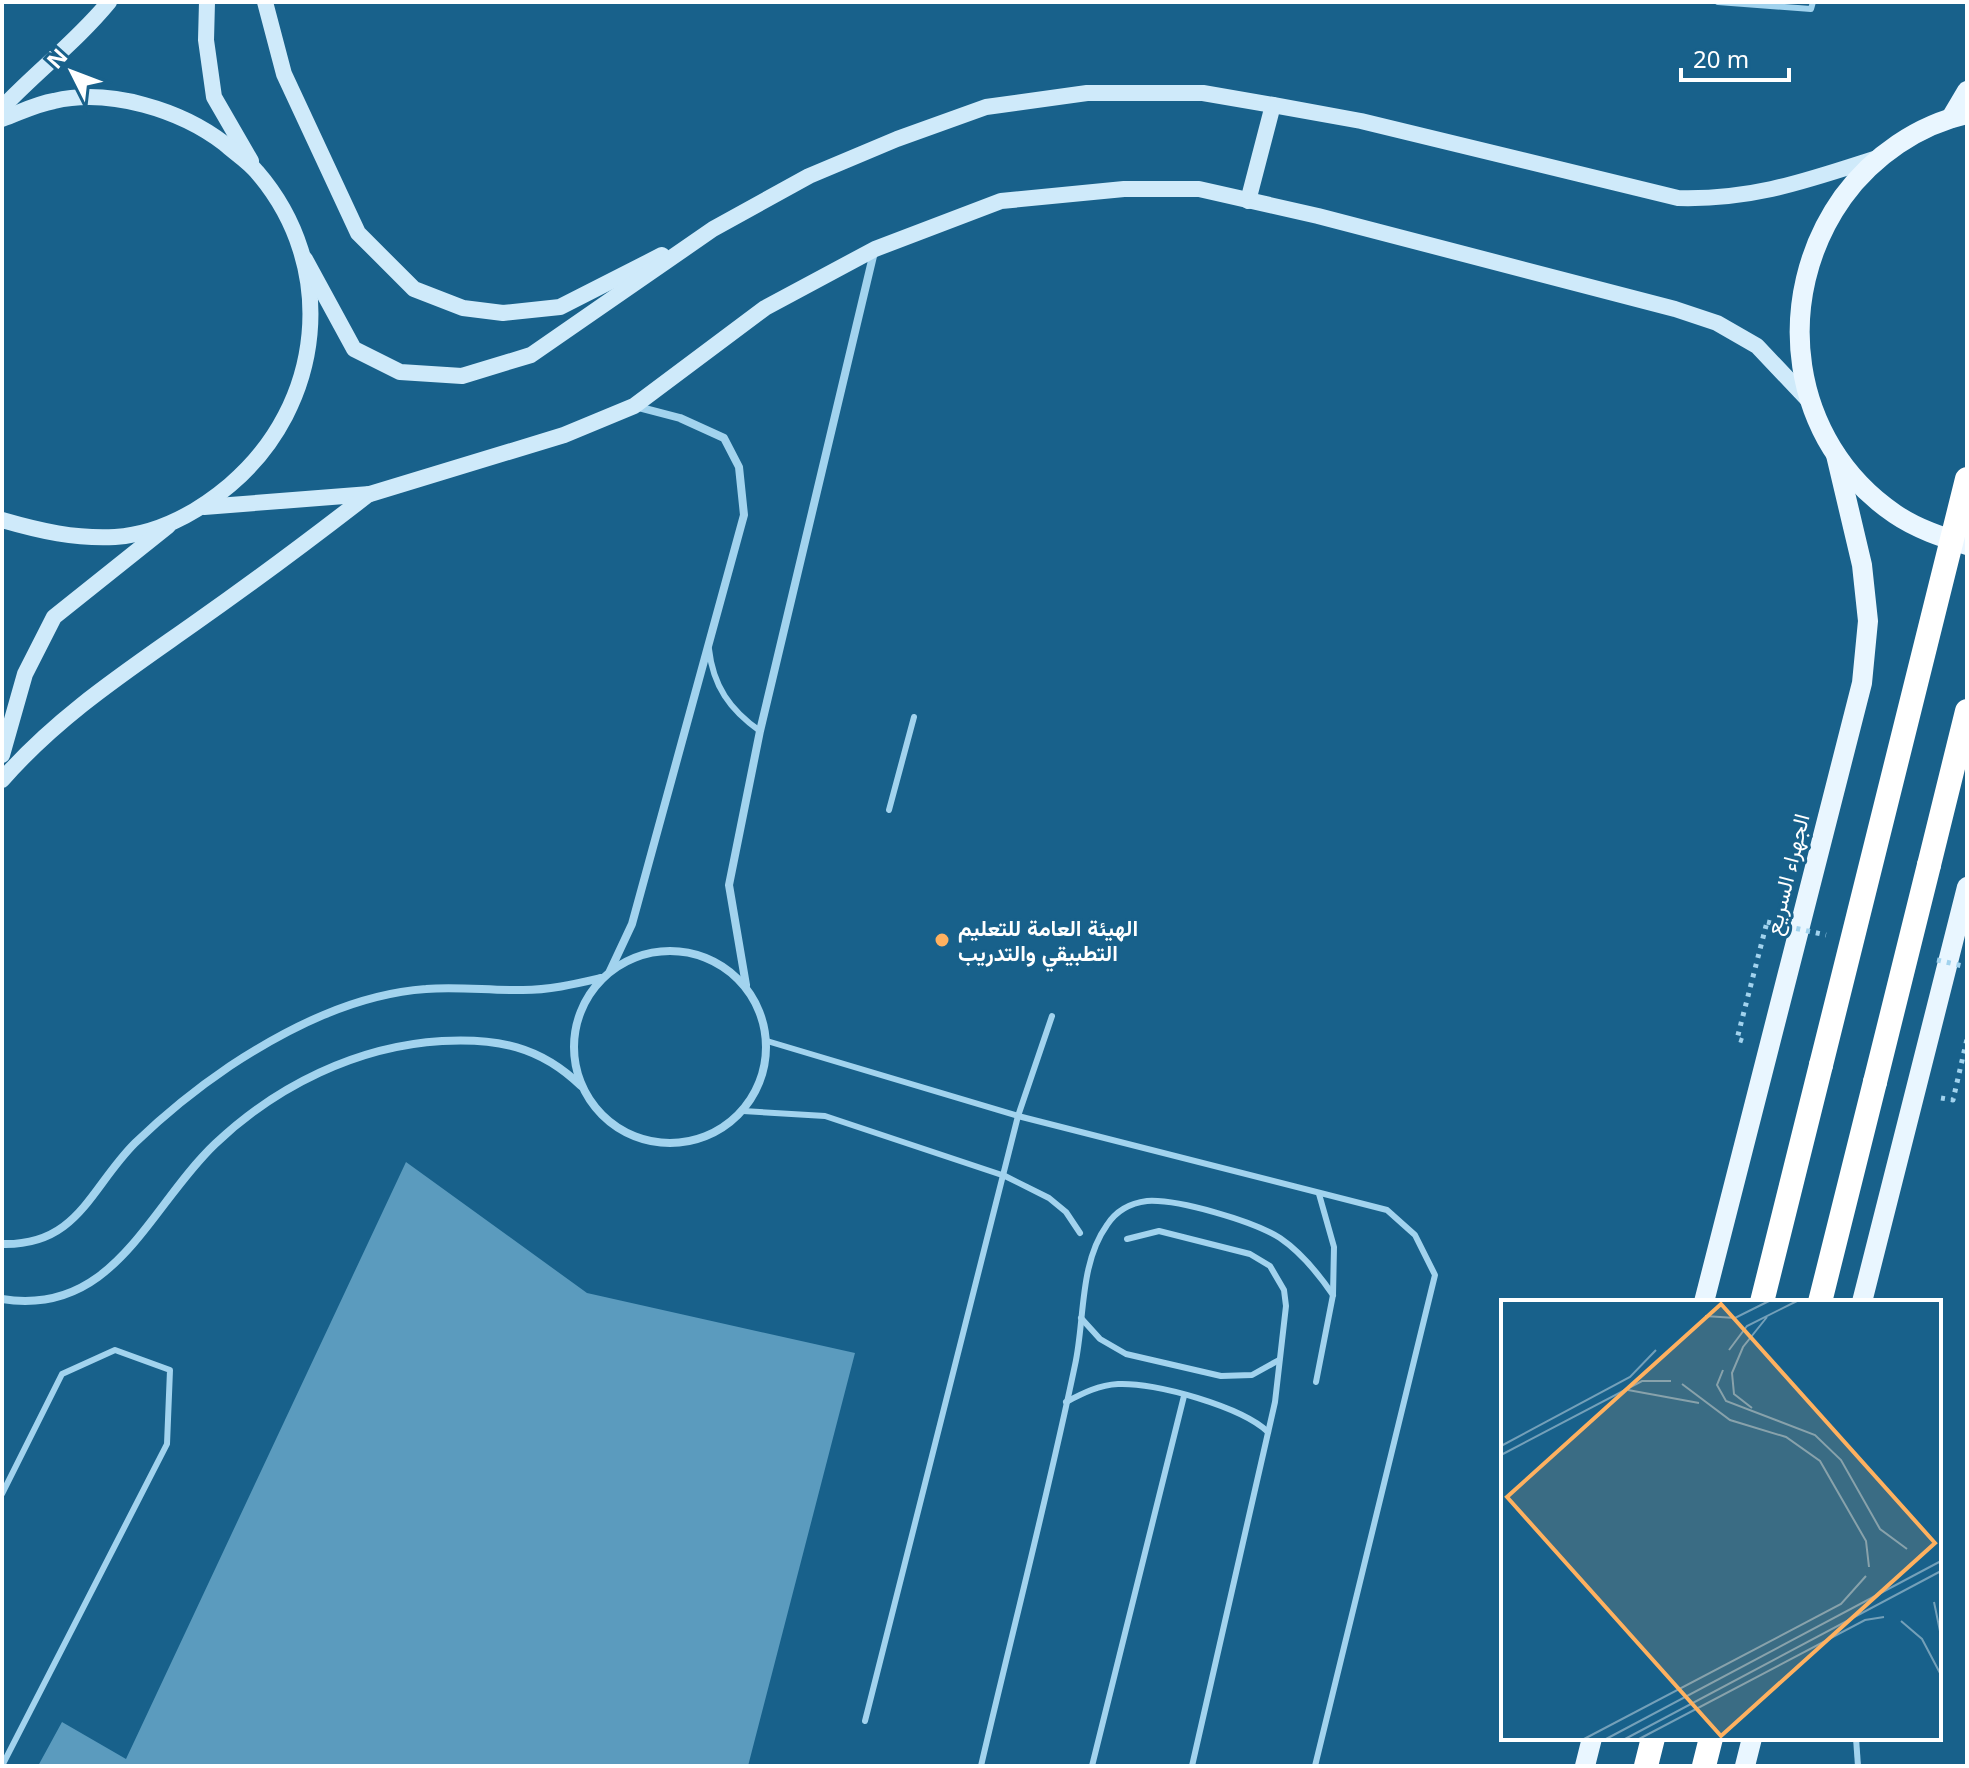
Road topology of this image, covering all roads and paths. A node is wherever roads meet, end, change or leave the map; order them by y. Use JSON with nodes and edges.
{"nodes":[{"id":1,"x":109,"y":2,"type":"edge"},
{"id":2,"x":207,"y":2,"type":"edge"},
{"id":3,"x":265,"y":2,"type":"edge"},
{"id":4,"x":1718,"y":2,"type":"edge"},
{"id":5,"x":1813,"y":2,"type":"edge"},
{"id":6,"x":1967,"y":91,"type":"edge"},
{"id":7,"x":1273,"y":105,"type":"junction"},
{"id":8,"x":2,"y":108,"type":"edge"},
{"id":9,"x":1959,"y":116,"type":"edge"},
{"id":10,"x":2,"y":119,"type":"edge"},
{"id":11,"x":1881,"y":156,"type":"junction"},
{"id":12,"x":256,"y":170,"type":"junction"},
{"id":13,"x":1248,"y":201,"type":"junction"},
{"id":14,"x":713,"y":229,"type":"junction"},
{"id":15,"x":875,"y":249,"type":"junction"},
{"id":16,"x":305,"y":259,"type":"junction"},
{"id":17,"x":1810,"y":402,"type":"junction"},
{"id":18,"x":634,"y":406,"type":"junction"},
{"id":19,"x":1836,"y":455,"type":"junction"},
{"id":20,"x":1967,"y":479,"type":"edge"},
{"id":21,"x":370,"y":494,"type":"junction"},
{"id":22,"x":204,"y":507,"type":"junction"},
{"id":23,"x":2,"y":520,"type":"edge"},
{"id":24,"x":174,"y":522,"type":"junction"},
{"id":25,"x":1967,"y":545,"type":"edge"},
{"id":26,"x":708,"y":645,"type":"junction"},
{"id":27,"x":1967,"y":711,"type":"edge"},
{"id":28,"x":914,"y":717,"type":"dead end"},
{"id":29,"x":760,"y":731,"type":"junction"},
{"id":30,"x":2,"y":755,"type":"edge"},
{"id":31,"x":2,"y":780,"type":"edge"},
{"id":32,"x":889,"y":810,"type":"dead end"},
{"id":33,"x":1967,"y":887,"type":"edge"},
{"id":34,"x":1767,"y":922,"type":"dead end"},
{"id":35,"x":610,"y":971,"type":"junction"},
{"id":36,"x":601,"y":978,"type":"junction"},
{"id":37,"x":746,"y":985,"type":"junction"},
{"id":38,"x":1052,"y":1016,"type":"dead end"},
{"id":39,"x":1737,"y":1039,"type":"dead end"},
{"id":40,"x":1967,"y":1039,"type":"edge"},
{"id":41,"x":767,"y":1041,"type":"junction"},
{"id":42,"x":581,"y":1086,"type":"junction"},
{"id":43,"x":1953,"y":1100,"type":"dead end"},
{"id":44,"x":743,"y":1111,"type":"junction"},
{"id":45,"x":1018,"y":1116,"type":"junction"},
{"id":46,"x":1005,"y":1176,"type":"junction"},
{"id":47,"x":1319,"y":1194,"type":"junction"},
{"id":48,"x":1080,"y":1233,"type":"dead end"},
{"id":49,"x":1127,"y":1239,"type":"dead end"},
{"id":50,"x":2,"y":1244,"type":"edge"},
{"id":51,"x":1333,"y":1295,"type":"junction"},
{"id":52,"x":2,"y":1299,"type":"edge"},
{"id":53,"x":1705,"y":1300,"type":"edge"},
{"id":54,"x":1762,"y":1300,"type":"edge"},
{"id":55,"x":1820,"y":1300,"type":"edge"},
{"id":56,"x":1863,"y":1300,"type":"edge"},
{"id":57,"x":1081,"y":1318,"type":"junction"},
{"id":58,"x":1279,"y":1360,"type":"junction"},
{"id":59,"x":1316,"y":1382,"type":"dead end"},
{"id":60,"x":1184,"y":1396,"type":"junction"},
{"id":61,"x":1066,"y":1402,"type":"junction"},
{"id":62,"x":1268,"y":1432,"type":"junction"},
{"id":63,"x":2,"y":1494,"type":"edge"},
{"id":64,"x":865,"y":1721,"type":"dead end"},
{"id":65,"x":1592,"y":1740,"type":"edge"},
{"id":66,"x":1652,"y":1740,"type":"edge"},
{"id":67,"x":1710,"y":1740,"type":"edge"},
{"id":68,"x":1752,"y":1740,"type":"edge"},
{"id":69,"x":1856,"y":1740,"type":"edge"},
{"id":70,"x":3,"y":1765,"type":"edge"},
{"id":71,"x":981,"y":1766,"type":"edge"},
{"id":72,"x":1092,"y":1766,"type":"edge"},
{"id":73,"x":1192,"y":1766,"type":"edge"},
{"id":74,"x":1315,"y":1766,"type":"edge"},
{"id":75,"x":1585,"y":1766,"type":"edge"},
{"id":76,"x":1646,"y":1766,"type":"edge"},
{"id":77,"x":1704,"y":1766,"type":"edge"},
{"id":78,"x":1745,"y":1766,"type":"edge"},
{"id":79,"x":1858,"y":1766,"type":"edge"}],
"edges":[{"from":1,"to":8,"type":"street"},
{"from":2,"to":12,"type":"street"},
{"from":3,"to":14,"type":"street"},
{"from":4,"to":5,"type":"lane"},
{"from":6,"to":9,"type":"main road"},
{"from":7,"to":11,"type":"street"},
{"from":7,"to":13,"type":"street"},
{"from":7,"to":14,"type":"street"},
{"from":9,"to":11,"type":"main road"},
{"from":10,"to":12,"type":"street"},
{"from":11,"to":17,"type":"main road"},
{"from":12,"to":16,"type":"street"},
{"from":13,"to":15,"type":"street"},
{"from":13,"to":17,"type":"street"},
{"from":14,"to":16,"type":"street"},
{"from":15,"to":18,"type":"street"},
{"from":15,"to":29,"type":"street"},
{"from":16,"to":22,"type":"street"},
{"from":17,"to":19,"type":"main road"},
{"from":18,"to":21,"type":"street"},
{"from":18,"to":26,"type":"street"},
{"from":19,"to":25,"type":"main road"},
{"from":19,"to":53,"type":"main road","name":"الجهراء السريع"},
{"from":20,"to":54,"type":"highway","bridge":true},
{"from":21,"to":22,"type":"street"},
{"from":21,"to":31,"type":"street"},
{"from":22,"to":24,"type":"street"},
{"from":23,"to":24,"type":"street"},
{"from":24,"to":30,"type":"street"},
{"from":26,"to":29,"type":"lane"},
{"from":26,"to":35,"type":"street"},
{"from":27,"to":55,"type":"highway","bridge":true},
{"from":28,"to":32,"type":"lane"},
{"from":29,"to":37,"type":"street"},
{"from":33,"to":56,"type":"main road"},
{"from":34,"to":39,"type":"path"},
{"from":35,"to":36,"type":"street"},
{"from":35,"to":37,"type":"street"},
{"from":36,"to":42,"type":"street"},
{"from":36,"to":50,"type":"street"},
{"from":37,"to":41,"type":"street"},
{"from":38,"to":45,"type":"lane"},
{"from":40,"to":43,"type":"path"},
{"from":41,"to":44,"type":"street"},
{"from":41,"to":45,"type":"lane"},
{"from":42,"to":44,"type":"street"},
{"from":42,"to":52,"type":"street"},
{"from":44,"to":46,"type":"lane"},
{"from":45,"to":46,"type":"lane"},
{"from":45,"to":47,"type":"lane"},
{"from":46,"to":48,"type":"lane"},
{"from":46,"to":64,"type":"lane"},
{"from":47,"to":51,"type":"lane"},
{"from":47,"to":74,"type":"lane"},
{"from":49,"to":58,"type":"lane"},
{"from":51,"to":57,"type":"lane"},
{"from":51,"to":59,"type":"lane"},
{"from":57,"to":58,"type":"lane"},
{"from":57,"to":61,"type":"lane"},
{"from":58,"to":62,"type":"lane"},
{"from":60,"to":61,"type":"lane"},
{"from":60,"to":62,"type":"lane"},
{"from":60,"to":72,"type":"lane"},
{"from":61,"to":71,"type":"lane"},
{"from":62,"to":73,"type":"lane"},
{"from":63,"to":70,"type":"lane"},
{"from":65,"to":75,"type":"main road"},
{"from":66,"to":76,"type":"highway"},
{"from":67,"to":77,"type":"highway"},
{"from":68,"to":78,"type":"main road"},
{"from":69,"to":79,"type":"lane"}]}
